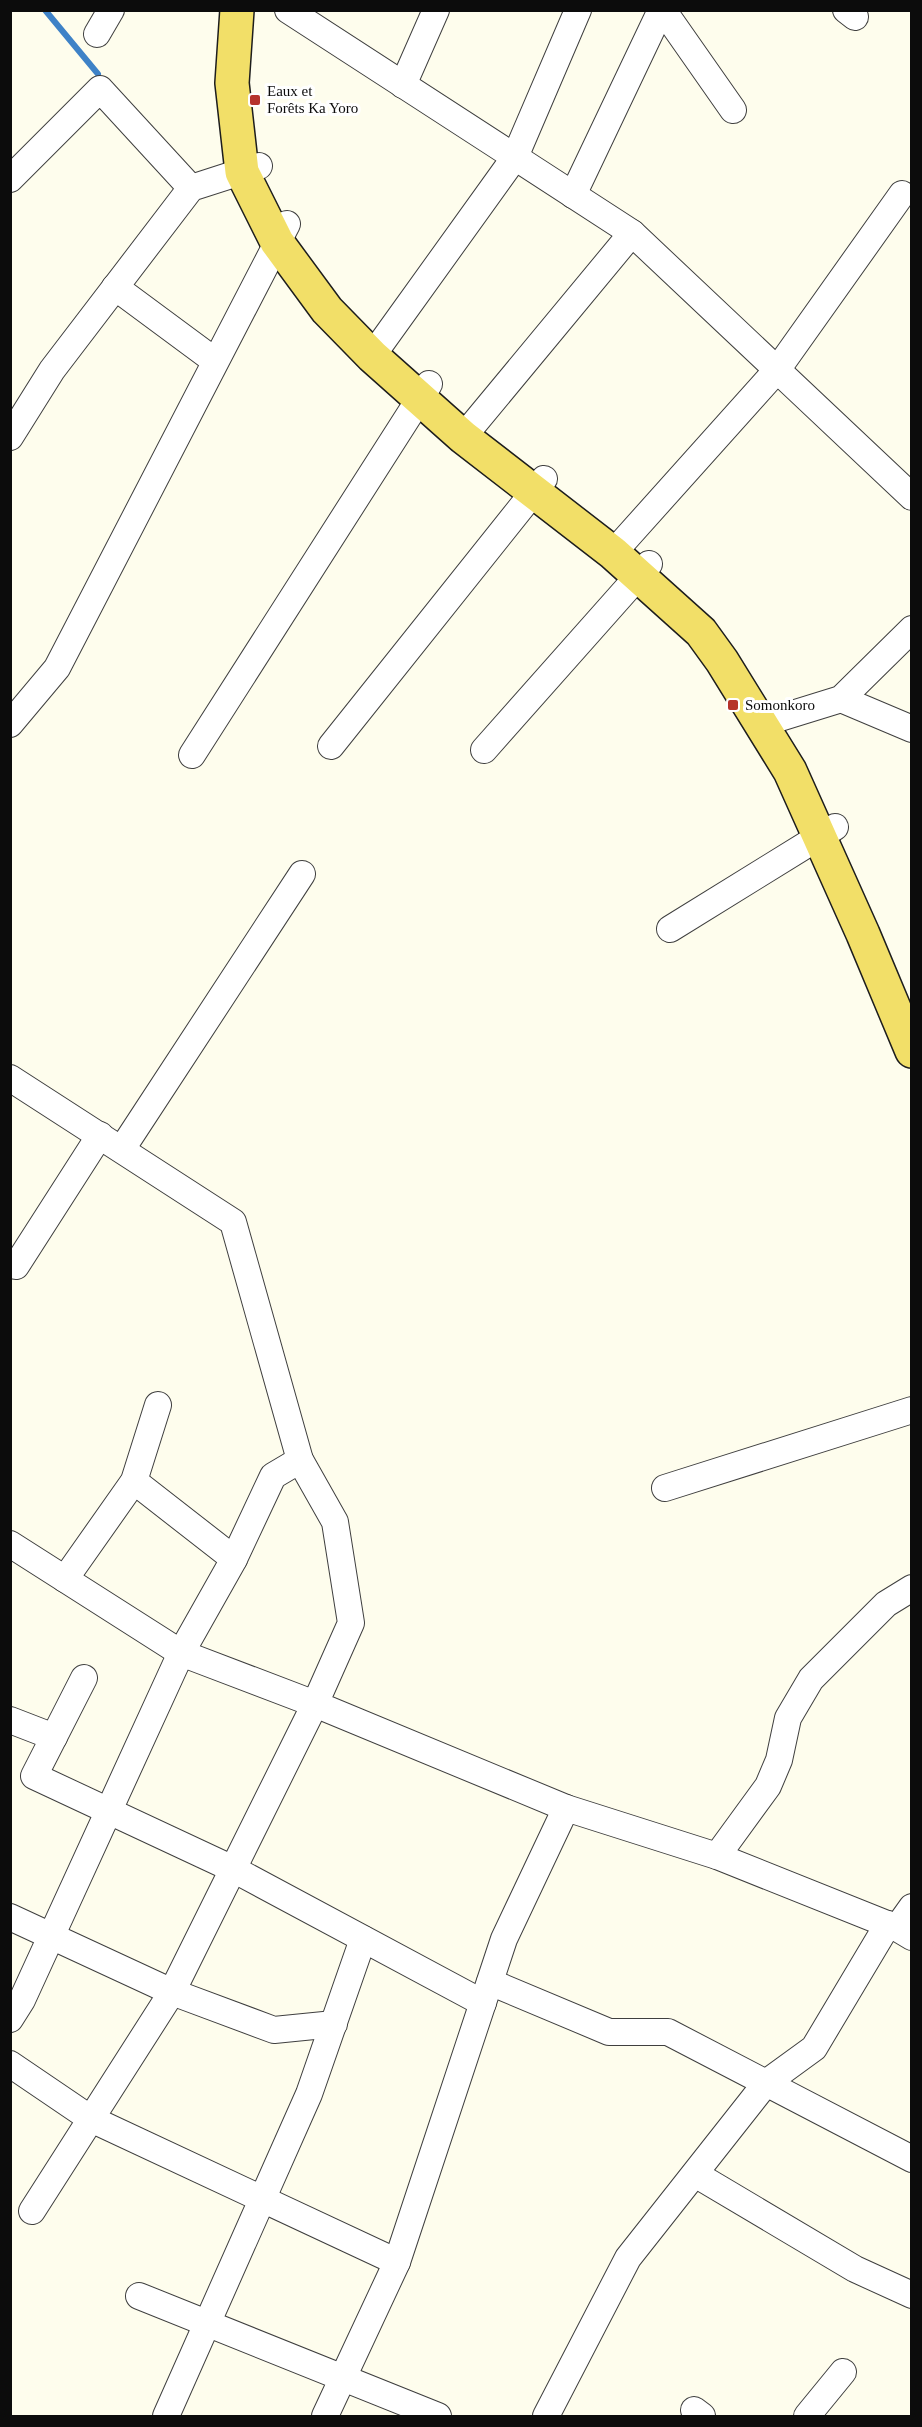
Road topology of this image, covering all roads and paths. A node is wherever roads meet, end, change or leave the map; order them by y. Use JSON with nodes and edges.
{"nodes":[{"id":1,"x":111,"y":10,"type":"edge"},
{"id":2,"x":237,"y":10,"type":"edge"},
{"id":3,"x":255,"y":10,"type":"edge"},
{"id":4,"x":288,"y":10,"type":"edge"},
{"id":5,"x":436,"y":10,"type":"edge"},
{"id":6,"x":578,"y":10,"type":"edge"},
{"id":7,"x":662,"y":10,"type":"edge"},
{"id":8,"x":97,"y":34,"type":"dead end"},
{"id":9,"x":403,"y":85,"type":"junction"},
{"id":10,"x":733,"y":110,"type":"dead end"},
{"id":11,"x":515,"y":157,"type":"junction"},
{"id":12,"x":250,"y":169,"type":"junction"},
{"id":13,"x":10,"y":179,"type":"edge"},
{"id":14,"x":191,"y":188,"type":"junction"},
{"id":15,"x":902,"y":194,"type":"dead end"},
{"id":16,"x":573,"y":195,"type":"junction"},
{"id":17,"x":282,"y":233,"type":"junction"},
{"id":18,"x":632,"y":233,"type":"junction"},
{"id":19,"x":115,"y":287,"type":"junction"},
{"id":20,"x":377,"y":349,"type":"junction"},
{"id":21,"x":215,"y":361,"type":"junction"},
{"id":22,"x":777,"y":370,"type":"junction"},
{"id":23,"x":425,"y":391,"type":"junction"},
{"id":24,"x":469,"y":430,"type":"junction"},
{"id":25,"x":10,"y":437,"type":"edge"},
{"id":26,"x":539,"y":486,"type":"junction"},
{"id":27,"x":912,"y":497,"type":"edge"},
{"id":28,"x":618,"y":547,"type":"junction"},
{"id":29,"x":644,"y":570,"type":"junction"},
{"id":30,"x":912,"y":629,"type":"edge"},
{"id":31,"x":841,"y":699,"type":"junction"},
{"id":32,"x":769,"y":721,"type":"junction"},
{"id":33,"x":10,"y":724,"type":"edge"},
{"id":34,"x":912,"y":729,"type":"edge"},
{"id":35,"x":331,"y":746,"type":"dead end"},
{"id":36,"x":484,"y":750,"type":"dead end"},
{"id":37,"x":192,"y":755,"type":"dead end"},
{"id":38,"x":827,"y":831,"type":"junction"},
{"id":39,"x":302,"y":874,"type":"dead end"},
{"id":40,"x":670,"y":929,"type":"dead end"},
{"id":41,"x":912,"y":1003,"type":"edge"},
{"id":42,"x":912,"y":1051,"type":"edge"},
{"id":43,"x":13,"y":1086,"type":"edge"},
{"id":44,"x":100,"y":1135,"type":"junction"},
{"id":45,"x":122,"y":1149,"type":"junction"},
{"id":46,"x":16,"y":1266,"type":"dead end"},
{"id":47,"x":158,"y":1405,"type":"dead end"},
{"id":48,"x":912,"y":1410,"type":"edge"},
{"id":49,"x":300,"y":1460,"type":"junction"},
{"id":50,"x":134,"y":1481,"type":"junction"},
{"id":51,"x":665,"y":1488,"type":"dead end"},
{"id":52,"x":10,"y":1544,"type":"edge"},
{"id":53,"x":234,"y":1559,"type":"junction"},
{"id":54,"x":65,"y":1579,"type":"junction"},
{"id":55,"x":912,"y":1588,"type":"edge"},
{"id":56,"x":181,"y":1653,"type":"junction"},
{"id":57,"x":84,"y":1678,"type":"dead end"},
{"id":58,"x":315,"y":1704,"type":"junction"},
{"id":59,"x":10,"y":1720,"type":"edge"},
{"id":60,"x":54,"y":1737,"type":"junction"},
{"id":61,"x":566,"y":1808,"type":"junction"},
{"id":62,"x":109,"y":1811,"type":"junction"},
{"id":63,"x":717,"y":1856,"type":"junction"},
{"id":64,"x":233,"y":1869,"type":"junction"},
{"id":65,"x":912,"y":1907,"type":"edge"},
{"id":66,"x":10,"y":1917,"type":"edge"},
{"id":67,"x":899,"y":1929,"type":"edge"},
{"id":68,"x":51,"y":1936,"type":"junction"},
{"id":69,"x":363,"y":1939,"type":"junction"},
{"id":70,"x":172,"y":1992,"type":"junction"},
{"id":71,"x":487,"y":1992,"type":"junction"},
{"id":72,"x":10,"y":2019,"type":"edge"},
{"id":73,"x":334,"y":2024,"type":"junction"},
{"id":74,"x":10,"y":2064,"type":"edge"},
{"id":75,"x":766,"y":2083,"type":"junction"},
{"id":76,"x":92,"y":2119,"type":"junction"},
{"id":77,"x":912,"y":2159,"type":"edge"},
{"id":78,"x":695,"y":2174,"type":"junction"},
{"id":79,"x":263,"y":2199,"type":"junction"},
{"id":80,"x":32,"y":2211,"type":"dead end"},
{"id":81,"x":397,"y":2262,"type":"junction"},
{"id":82,"x":912,"y":2295,"type":"edge"},
{"id":83,"x":139,"y":2296,"type":"dead end"},
{"id":84,"x":207,"y":2324,"type":"junction"},
{"id":85,"x":843,"y":2372,"type":"dead end"},
{"id":86,"x":344,"y":2379,"type":"junction"},
{"id":87,"x":166,"y":2416,"type":"edge"},
{"id":88,"x":325,"y":2416,"type":"edge"},
{"id":89,"x":438,"y":2416,"type":"edge"},
{"id":90,"x":546,"y":2416,"type":"edge"},
{"id":91,"x":807,"y":2416,"type":"edge"}],
"edges":[{"from":1,"to":8,"type":"street"},
{"from":2,"to":12,"type":"main road"},
{"from":3,"to":12,"type":"main road"},
{"from":4,"to":9,"type":"street"},
{"from":5,"to":9,"type":"street"},
{"from":6,"to":11,"type":"street"},
{"from":7,"to":10,"type":"street"},
{"from":7,"to":16,"type":"street"},
{"from":9,"to":11,"type":"street"},
{"from":11,"to":16,"type":"street"},
{"from":11,"to":20,"type":"street"},
{"from":12,"to":14,"type":"street"},
{"from":12,"to":17,"type":"main road"},
{"from":13,"to":14,"type":"street"},
{"from":14,"to":19,"type":"street"},
{"from":15,"to":22,"type":"street"},
{"from":16,"to":18,"type":"street"},
{"from":17,"to":20,"type":"main road"},
{"from":17,"to":21,"type":"street"},
{"from":18,"to":22,"type":"street"},
{"from":18,"to":24,"type":"street"},
{"from":19,"to":21,"type":"street"},
{"from":19,"to":25,"type":"street"},
{"from":20,"to":23,"type":"main road"},
{"from":21,"to":33,"type":"street"},
{"from":22,"to":27,"type":"street"},
{"from":22,"to":28,"type":"street"},
{"from":23,"to":24,"type":"main road"},
{"from":23,"to":37,"type":"street"},
{"from":24,"to":26,"type":"main road"},
{"from":26,"to":28,"type":"main road"},
{"from":26,"to":35,"type":"street"},
{"from":28,"to":29,"type":"main road"},
{"from":29,"to":32,"type":"main road"},
{"from":29,"to":36,"type":"street"},
{"from":30,"to":31,"type":"street"},
{"from":31,"to":32,"type":"street"},
{"from":31,"to":34,"type":"street"},
{"from":32,"to":38,"type":"main road"},
{"from":38,"to":40,"type":"street"},
{"from":38,"to":41,"type":"main road"},
{"from":38,"to":42,"type":"main road"},
{"from":39,"to":45,"type":"street"},
{"from":43,"to":44,"type":"street"},
{"from":44,"to":45,"type":"street"},
{"from":44,"to":46,"type":"street"},
{"from":45,"to":49,"type":"street"},
{"from":47,"to":50,"type":"street"},
{"from":48,"to":51,"type":"street"},
{"from":49,"to":53,"type":"street"},
{"from":49,"to":58,"type":"street"},
{"from":50,"to":53,"type":"street"},
{"from":50,"to":54,"type":"street"},
{"from":52,"to":54,"type":"street"},
{"from":53,"to":56,"type":"street"},
{"from":54,"to":56,"type":"street"},
{"from":55,"to":63,"type":"street"},
{"from":56,"to":58,"type":"street"},
{"from":56,"to":62,"type":"street"},
{"from":57,"to":60,"type":"street"},
{"from":58,"to":61,"type":"street"},
{"from":58,"to":64,"type":"street"},
{"from":59,"to":60,"type":"street"},
{"from":60,"to":62,"type":"street"},
{"from":61,"to":63,"type":"street"},
{"from":61,"to":71,"type":"street"},
{"from":62,"to":64,"type":"street"},
{"from":62,"to":68,"type":"street"},
{"from":63,"to":67,"type":"street"},
{"from":64,"to":69,"type":"street"},
{"from":64,"to":70,"type":"street"},
{"from":65,"to":67,"type":"street"},
{"from":66,"to":68,"type":"street"},
{"from":67,"to":75,"type":"street"},
{"from":68,"to":70,"type":"street"},
{"from":68,"to":72,"type":"street"},
{"from":69,"to":71,"type":"street"},
{"from":69,"to":73,"type":"street"},
{"from":70,"to":73,"type":"street"},
{"from":70,"to":76,"type":"street"},
{"from":71,"to":75,"type":"street"},
{"from":71,"to":81,"type":"street"},
{"from":73,"to":79,"type":"street"},
{"from":74,"to":76,"type":"street"},
{"from":75,"to":77,"type":"street"},
{"from":75,"to":78,"type":"street"},
{"from":76,"to":79,"type":"street"},
{"from":76,"to":80,"type":"street"},
{"from":78,"to":82,"type":"street"},
{"from":78,"to":90,"type":"street"},
{"from":79,"to":81,"type":"street"},
{"from":79,"to":84,"type":"street"},
{"from":81,"to":86,"type":"street"},
{"from":83,"to":84,"type":"street"},
{"from":84,"to":86,"type":"street"},
{"from":84,"to":87,"type":"street"},
{"from":85,"to":91,"type":"street"},
{"from":86,"to":88,"type":"street"},
{"from":86,"to":89,"type":"street"}]}
